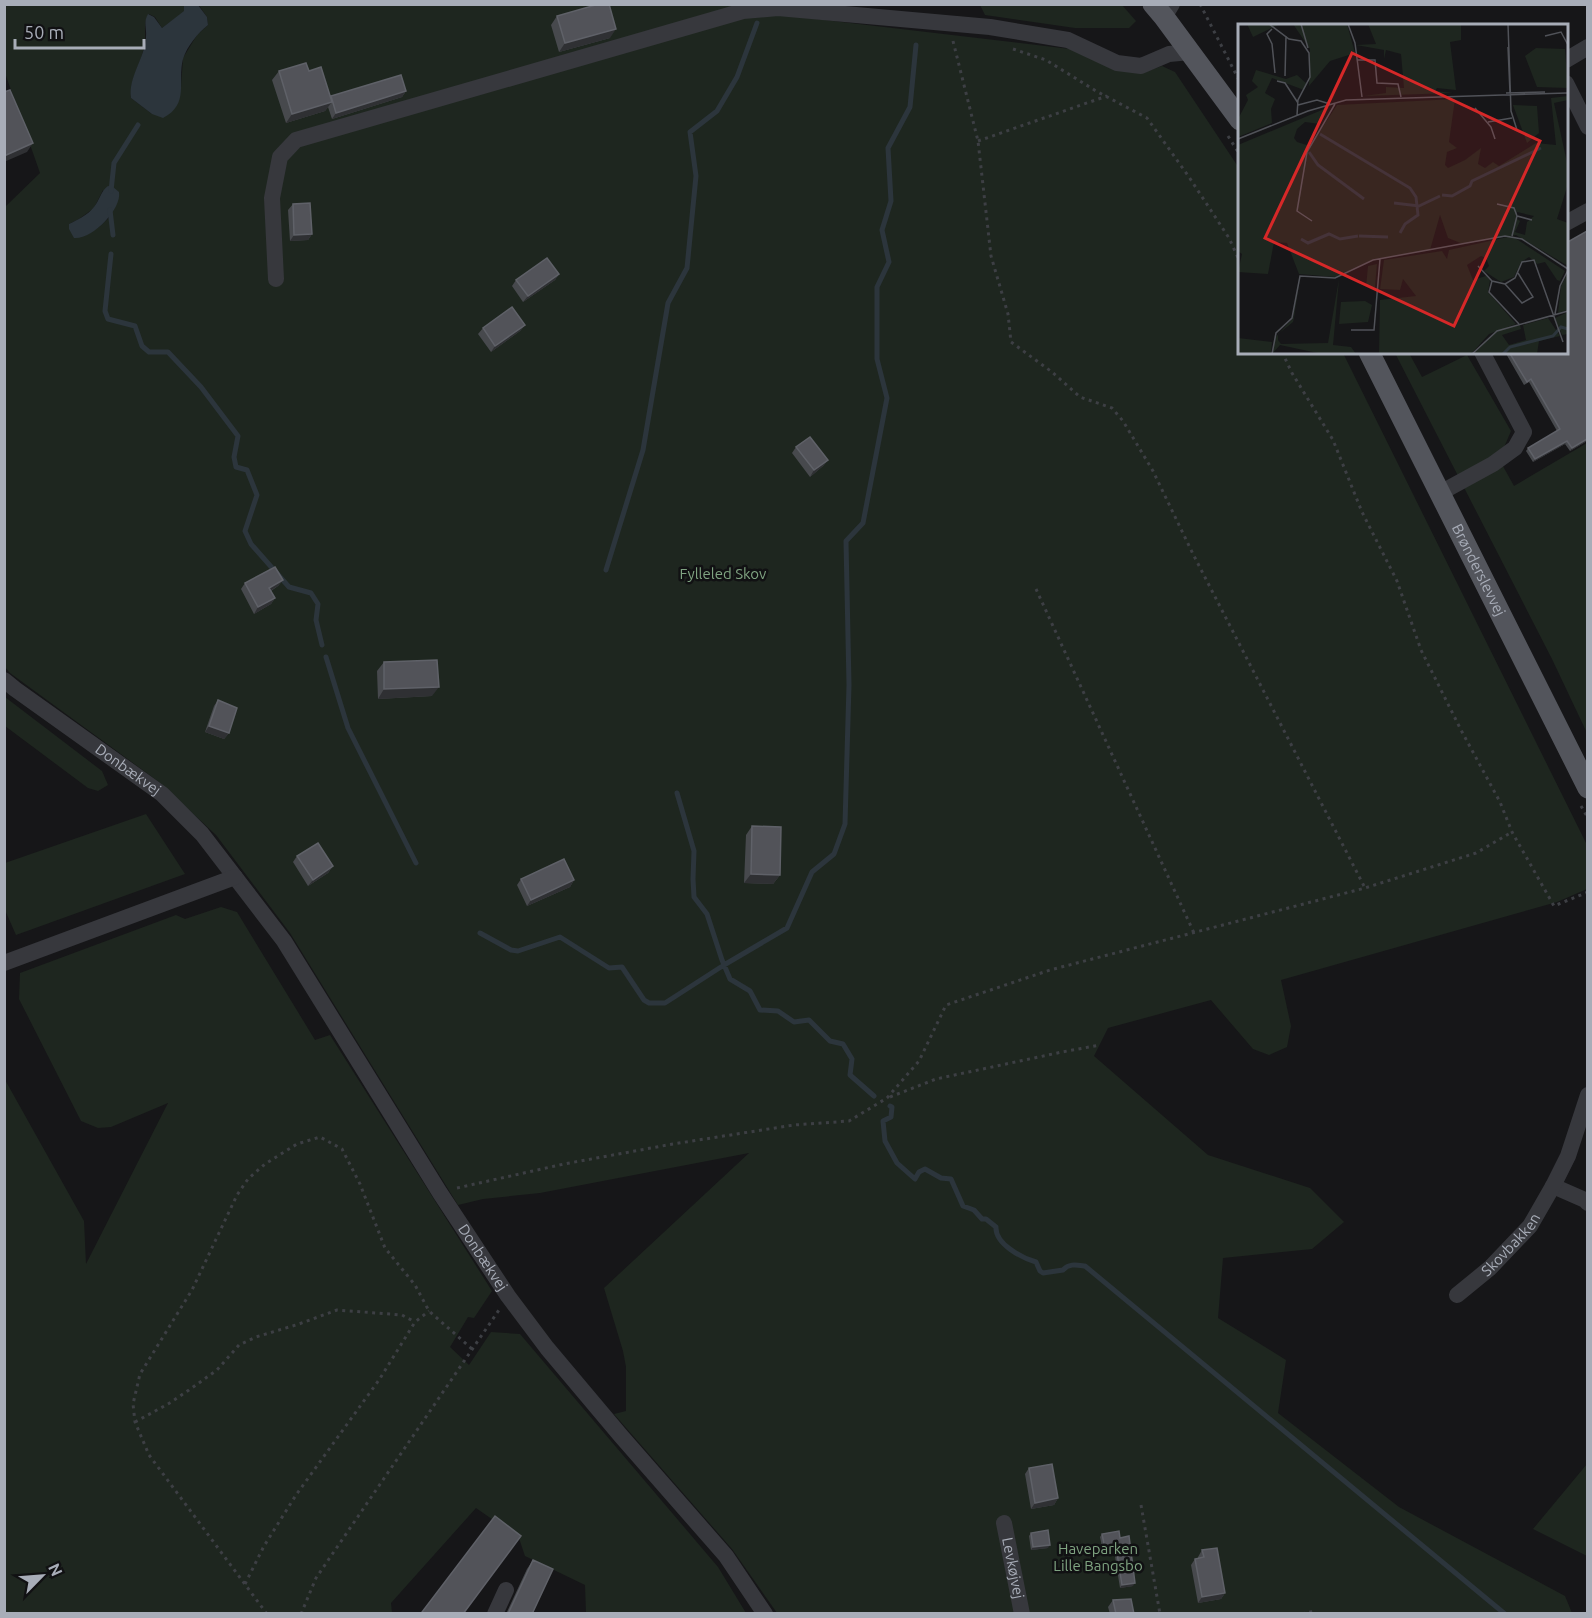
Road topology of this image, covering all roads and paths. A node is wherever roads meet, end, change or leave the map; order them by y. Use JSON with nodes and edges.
{"nodes":[{"id":1,"x":1200,"y":4,"type":"edge"},
{"id":2,"x":1163,"y":9,"type":"edge"},
{"id":3,"x":946,"y":24,"type":"junction"},
{"id":4,"x":990,"y":27,"type":"junction"},
{"id":5,"x":1587,"y":47,"type":"edge"},
{"id":6,"x":1190,"y":52,"type":"junction"},
{"id":7,"x":1568,"y":59,"type":"edge"},
{"id":8,"x":1238,"y":80,"type":"edge"},
{"id":9,"x":1568,"y":87,"type":"edge"},
{"id":10,"x":1107,"y":96,"type":"junction"},
{"id":11,"x":1238,"y":119,"type":"edge"},
{"id":12,"x":1587,"y":127,"type":"edge"},
{"id":13,"x":978,"y":141,"type":"junction"},
{"id":14,"x":1587,"y":211,"type":"edge"},
{"id":15,"x":1568,"y":222,"type":"edge"},
{"id":16,"x":1238,"y":260,"type":"edge"},
{"id":17,"x":276,"y":279,"type":"dead end"},
{"id":18,"x":1283,"y":354,"type":"edge"},
{"id":19,"x":1370,"y":354,"type":"edge"},
{"id":20,"x":1483,"y":354,"type":"edge"},
{"id":21,"x":1440,"y":493,"type":"junction"},
{"id":22,"x":1036,"y":589,"type":"dead end"},
{"id":23,"x":4,"y":680,"type":"edge"},
{"id":24,"x":1587,"y":788,"type":"edge"},
{"id":25,"x":1512,"y":832,"type":"junction"},
{"id":26,"x":235,"y":877,"type":"junction"},
{"id":27,"x":1365,"y":888,"type":"junction"},
{"id":28,"x":1587,"y":892,"type":"edge"},
{"id":29,"x":1194,"y":933,"type":"junction"},
{"id":30,"x":4,"y":963,"type":"edge"},
{"id":31,"x":1100,"y":1045,"type":"dead end"},
{"id":32,"x":1587,"y":1095,"type":"edge"},
{"id":33,"x":887,"y":1098,"type":"junction"},
{"id":34,"x":1553,"y":1186,"type":"junction"},
{"id":35,"x":440,"y":1193,"type":"junction"},
{"id":36,"x":1587,"y":1203,"type":"edge"},
{"id":37,"x":1457,"y":1295,"type":"dead end"},
{"id":38,"x":508,"y":1296,"type":"junction"},
{"id":39,"x":429,"y":1311,"type":"junction"},
{"id":40,"x":415,"y":1322,"type":"junction"},
{"id":41,"x":472,"y":1349,"type":"junction"},
{"id":42,"x":135,"y":1422,"type":"junction"},
{"id":43,"x":1142,"y":1505,"type":"dead end"},
{"id":44,"x":1004,"y":1523,"type":"dead end"},
{"id":45,"x":245,"y":1584,"type":"junction"},
{"id":46,"x":506,"y":1590,"type":"dead end"},
{"id":47,"x":1315,"y":1611,"type":"dead end"},
{"id":48,"x":267,"y":1614,"type":"edge"},
{"id":49,"x":301,"y":1614,"type":"edge"},
{"id":50,"x":495,"y":1614,"type":"edge"},
{"id":51,"x":765,"y":1614,"type":"edge"},
{"id":52,"x":1022,"y":1614,"type":"edge"},
{"id":53,"x":1160,"y":1614,"type":"edge"},
{"id":54,"x":1302,"y":1614,"type":"edge"}],
"edges":[{"from":1,"to":8,"type":"path"},
{"from":2,"to":6,"type":"main road"},
{"from":3,"to":4,"type":"street"},
{"from":3,"to":13,"type":"path"},
{"from":3,"to":17,"type":"street"},
{"from":4,"to":6,"type":"street"},
{"from":4,"to":10,"type":"path"},
{"from":5,"to":7,"type":"street"},
{"from":6,"to":11,"type":"main road"},
{"from":9,"to":12,"type":"street"},
{"from":10,"to":13,"type":"path"},
{"from":10,"to":16,"type":"path"},
{"from":13,"to":27,"type":"path"},
{"from":14,"to":15,"type":"street"},
{"from":18,"to":25,"type":"path"},
{"from":19,"to":21,"type":"main road","name":"Brønderslevvej"},
{"from":20,"to":21,"type":"street"},
{"from":21,"to":24,"type":"main road","name":"Brønderslevvej"},
{"from":22,"to":29,"type":"path"},
{"from":23,"to":26,"type":"street","name":"Donbækvej"},
{"from":25,"to":27,"type":"path"},
{"from":25,"to":28,"type":"path"},
{"from":26,"to":30,"type":"street"},
{"from":26,"to":35,"type":"street","name":"Donbækvej"},
{"from":27,"to":29,"type":"path"},
{"from":29,"to":33,"type":"path"},
{"from":31,"to":33,"type":"path"},
{"from":32,"to":34,"type":"street","name":"Skovbakken"},
{"from":33,"to":35,"type":"path"},
{"from":34,"to":36,"type":"street"},
{"from":34,"to":37,"type":"street","name":"Skovbakken"},
{"from":35,"to":38,"type":"street","name":"Donbækvej"},
{"from":38,"to":41,"type":"path"},
{"from":38,"to":51,"type":"street","name":"Donbækvej"},
{"from":39,"to":40,"type":"path"},
{"from":39,"to":41,"type":"path"},
{"from":39,"to":42,"type":"path"},
{"from":40,"to":42,"type":"path"},
{"from":40,"to":45,"type":"path"},
{"from":41,"to":49,"type":"path"},
{"from":42,"to":45,"type":"path"},
{"from":43,"to":53,"type":"path"},
{"from":44,"to":52,"type":"street","name":"Levkøjvej"},
{"from":45,"to":48,"type":"path"},
{"from":46,"to":50,"type":"street"},
{"from":47,"to":54,"type":"path"}]}
